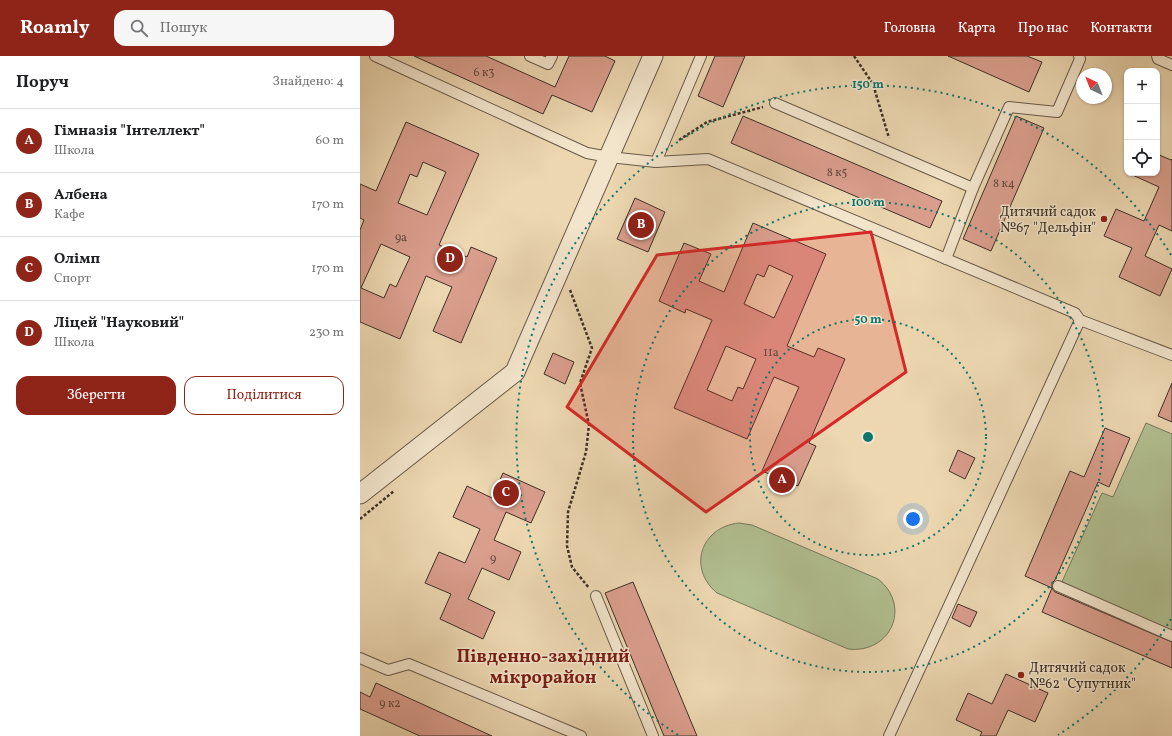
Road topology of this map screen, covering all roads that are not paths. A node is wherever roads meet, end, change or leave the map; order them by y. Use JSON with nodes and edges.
{"nodes":[{"id":1,"x":375,"y":56,"type":"edge"},
{"id":2,"x":530,"y":56,"type":"edge"},
{"id":3,"x":552,"y":56,"type":"edge"},
{"id":4,"x":701,"y":56,"type":"edge"},
{"id":5,"x":1079,"y":56,"type":"edge"},
{"id":6,"x":1157,"y":56,"type":"edge"},
{"id":7,"x":648,"y":58,"type":"edge"},
{"id":8,"x":1172,"y":65,"type":"edge"},
{"id":9,"x":775,"y":103,"type":"road end"},
{"id":10,"x":609,"y":157,"type":"junction"},
{"id":11,"x":657,"y":158,"type":"junction"},
{"id":12,"x":973,"y":188,"type":"junction"},
{"id":13,"x":946,"y":258,"type":"junction"},
{"id":14,"x":1080,"y":320,"type":"junction"},
{"id":15,"x":1172,"y":355,"type":"edge"},
{"id":16,"x":360,"y":494,"type":"edge"},
{"id":17,"x":1058,"y":586,"type":"dead end"},
{"id":18,"x":596,"y":596,"type":"road end"},
{"id":19,"x":1172,"y":636,"type":"edge"},
{"id":20,"x":360,"y":658,"type":"edge"},
{"id":21,"x":581,"y":736,"type":"edge"},
{"id":22,"x":653,"y":736,"type":"edge"},
{"id":23,"x":889,"y":736,"type":"edge"}],
"edges":[{"from":1,"to":10,"type":"lane"},
{"from":2,"to":3,"type":"lane"},
{"from":4,"to":11,"type":"lane"},
{"from":5,"to":12,"type":"lane"},
{"from":6,"to":8,"type":"lane"},
{"from":7,"to":10,"type":"street"},
{"from":9,"to":12,"type":"lane"},
{"from":10,"to":11,"type":"lane"},
{"from":10,"to":16,"type":"street"},
{"from":11,"to":13,"type":"lane"},
{"from":12,"to":13,"type":"lane"},
{"from":13,"to":14,"type":"lane"},
{"from":14,"to":15,"type":"lane"},
{"from":14,"to":23,"type":"lane"},
{"from":17,"to":19,"type":"lane"},
{"from":18,"to":22,"type":"lane"},
{"from":20,"to":21,"type":"lane"}]}
